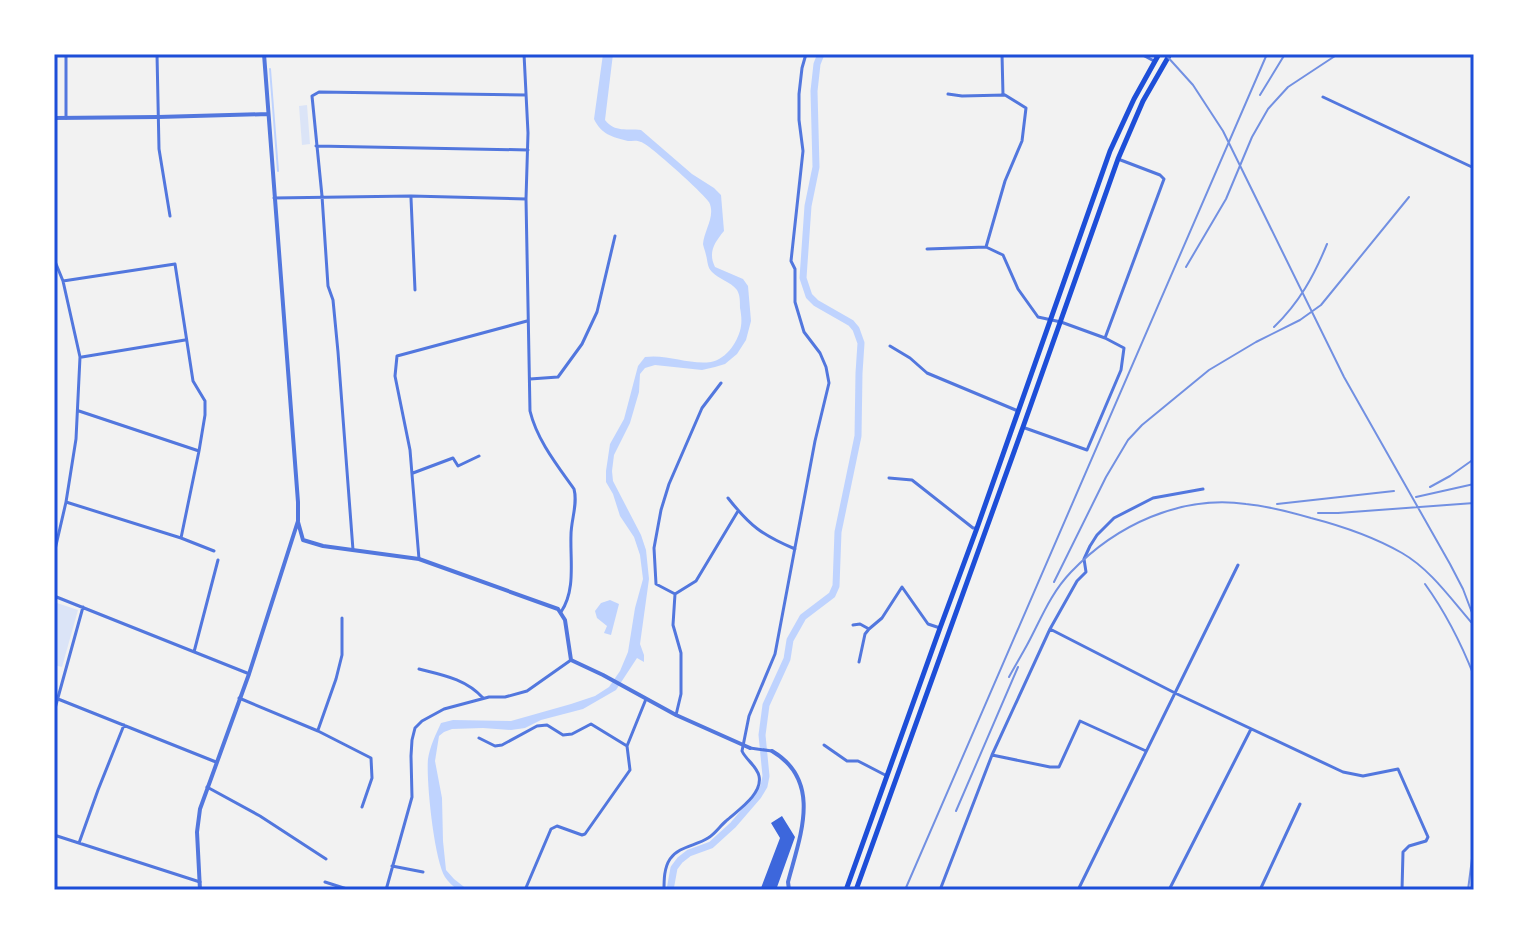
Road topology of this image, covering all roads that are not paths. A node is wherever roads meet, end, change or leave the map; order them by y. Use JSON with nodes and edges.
{"nodes":[{"id":1,"x":66,"y":54,"type":"edge"},
{"id":2,"x":157,"y":54,"type":"edge"},
{"id":3,"x":264,"y":54,"type":"edge"},
{"id":4,"x":524,"y":54,"type":"edge"},
{"id":5,"x":806,"y":54,"type":"edge"},
{"id":6,"x":1002,"y":54,"type":"edge"},
{"id":7,"x":1141,"y":54,"type":"edge"},
{"id":8,"x":1159,"y":54,"type":"edge"},
{"id":9,"x":1170,"y":54,"type":"edge"},
{"id":10,"x":1154,"y":61,"type":"junction"},
{"id":11,"x":948,"y":94,"type":"dead end"},
{"id":12,"x":526,"y":95,"type":"junction"},
{"id":13,"x":1003,"y":95,"type":"junction"},
{"id":14,"x":1323,"y":97,"type":"dead end"},
{"id":15,"x":268,"y":114,"type":"junction"},
{"id":16,"x":158,"y":117,"type":"junction"},
{"id":17,"x":54,"y":118,"type":"edge"},
{"id":18,"x":66,"y":118,"type":"junction"},
{"id":19,"x":316,"y":146,"type":"junction"},
{"id":20,"x":528,"y":150,"type":"junction"},
{"id":21,"x":1118,"y":159,"type":"junction"},
{"id":22,"x":1474,"y":168,"type":"edge"},
{"id":23,"x":322,"y":196,"type":"junction"},
{"id":24,"x":411,"y":196,"type":"junction"},
{"id":25,"x":274,"y":198,"type":"junction"},
{"id":26,"x":526,"y":199,"type":"junction"},
{"id":27,"x":170,"y":216,"type":"dead end"},
{"id":28,"x":615,"y":236,"type":"dead end"},
{"id":29,"x":986,"y":247,"type":"junction"},
{"id":30,"x":927,"y":249,"type":"dead end"},
{"id":31,"x":54,"y":259,"type":"edge"},
{"id":32,"x":63,"y":281,"type":"junction"},
{"id":33,"x":415,"y":290,"type":"dead end"},
{"id":34,"x":529,"y":321,"type":"junction"},
{"id":35,"x":1050,"y":321,"type":"junction"},
{"id":36,"x":1061,"y":322,"type":"junction"},
{"id":37,"x":1105,"y":338,"type":"junction"},
{"id":38,"x":185,"y":340,"type":"junction"},
{"id":39,"x":890,"y":346,"type":"dead end"},
{"id":40,"x":80,"y":357,"type":"junction"},
{"id":41,"x":530,"y":379,"type":"junction"},
{"id":42,"x":721,"y":383,"type":"dead end"},
{"id":43,"x":79,"y":411,"type":"junction"},
{"id":44,"x":1018,"y":411,"type":"junction"},
{"id":45,"x":1023,"y":427,"type":"junction"},
{"id":46,"x":199,"y":451,"type":"junction"},
{"id":47,"x":479,"y":456,"type":"dead end"},
{"id":48,"x":413,"y":473,"type":"junction"},
{"id":49,"x":889,"y":478,"type":"dead end"},
{"id":50,"x":1203,"y":489,"type":"dead end"},
{"id":51,"x":728,"y":498,"type":"dead end"},
{"id":52,"x":66,"y":502,"type":"junction"},
{"id":53,"x":738,"y":511,"type":"junction"},
{"id":54,"x":298,"y":521,"type":"junction"},
{"id":55,"x":977,"y":528,"type":"junction"},
{"id":56,"x":181,"y":538,"type":"junction"},
{"id":57,"x":292,"y":539,"type":"junction"},
{"id":58,"x":303,"y":540,"type":"junction"},
{"id":59,"x":795,"y":549,"type":"junction"},
{"id":60,"x":353,"y":550,"type":"junction"},
{"id":61,"x":214,"y":551,"type":"dead end"},
{"id":62,"x":54,"y":554,"type":"edge"},
{"id":63,"x":419,"y":559,"type":"junction"},
{"id":64,"x":218,"y":560,"type":"dead end"},
{"id":65,"x":1238,"y":565,"type":"dead end"},
{"id":66,"x":675,"y":594,"type":"junction"},
{"id":67,"x":54,"y":596,"type":"edge"},
{"id":68,"x":83,"y":607,"type":"junction"},
{"id":69,"x":561,"y":612,"type":"junction"},
{"id":70,"x":342,"y":618,"type":"dead end"},
{"id":71,"x":853,"y":625,"type":"dead end"},
{"id":72,"x":940,"y":628,"type":"junction"},
{"id":73,"x":869,"y":629,"type":"junction"},
{"id":74,"x":1050,"y":629,"type":"junction"},
{"id":75,"x":194,"y":652,"type":"junction"},
{"id":76,"x":571,"y":660,"type":"junction"},
{"id":77,"x":859,"y":662,"type":"dead end"},
{"id":78,"x":419,"y":669,"type":"dead end"},
{"id":79,"x":249,"y":674,"type":"junction"},
{"id":80,"x":1175,"y":693,"type":"junction"},
{"id":81,"x":239,"y":698,"type":"junction"},
{"id":82,"x":483,"y":698,"type":"junction"},
{"id":83,"x":58,"y":699,"type":"junction"},
{"id":84,"x":646,"y":699,"type":"junction"},
{"id":85,"x":54,"y":712,"type":"edge"},
{"id":86,"x":676,"y":715,"type":"junction"},
{"id":87,"x":124,"y":725,"type":"junction"},
{"id":88,"x":1251,"y":729,"type":"junction"},
{"id":89,"x":318,"y":731,"type":"junction"},
{"id":90,"x":479,"y":738,"type":"dead end"},
{"id":91,"x":824,"y":745,"type":"dead end"},
{"id":92,"x":627,"y":746,"type":"junction"},
{"id":93,"x":743,"y":746,"type":"junction"},
{"id":94,"x":750,"y":748,"type":"joint"},
{"id":95,"x":772,"y":751,"type":"joint"},
{"id":96,"x":1146,"y":751,"type":"junction"},
{"id":97,"x":992,"y":755,"type":"junction"},
{"id":98,"x":216,"y":762,"type":"junction"},
{"id":99,"x":887,"y":776,"type":"junction"},
{"id":100,"x":207,"y":787,"type":"junction"},
{"id":101,"x":1300,"y":804,"type":"dead end"},
{"id":102,"x":362,"y":807,"type":"dead end"},
{"id":103,"x":54,"y":835,"type":"edge"},
{"id":104,"x":79,"y":843,"type":"junction"},
{"id":105,"x":326,"y":859,"type":"dead end"},
{"id":106,"x":392,"y":866,"type":"junction"},
{"id":107,"x":423,"y":872,"type":"dead end"},
{"id":108,"x":849,"y":881,"type":"junction"},
{"id":109,"x":200,"y":882,"type":"junction"},
{"id":110,"x":325,"y":882,"type":"dead end"},
{"id":111,"x":859,"y":882,"type":"junction"},
{"id":112,"x":342,"y":889,"type":"edge"},
{"id":113,"x":200,"y":890,"type":"edge"},
{"id":114,"x":350,"y":890,"type":"edge"},
{"id":115,"x":386,"y":890,"type":"edge"},
{"id":116,"x":525,"y":890,"type":"edge"},
{"id":117,"x":664,"y":890,"type":"edge"},
{"id":118,"x":789,"y":890,"type":"edge"},
{"id":119,"x":846,"y":890,"type":"edge"},
{"id":120,"x":856,"y":890,"type":"edge"},
{"id":121,"x":940,"y":890,"type":"edge"},
{"id":122,"x":1078,"y":890,"type":"edge"},
{"id":123,"x":1169,"y":890,"type":"edge"},
{"id":124,"x":1260,"y":890,"type":"edge"},
{"id":125,"x":1402,"y":890,"type":"edge"}],
"edges":[{"from":1,"to":18,"type":"street"},
{"from":2,"to":16,"type":"street"},
{"from":3,"to":15,"type":"street"},
{"from":4,"to":12,"type":"street"},
{"from":5,"to":59,"type":"street"},
{"from":6,"to":13,"type":"street"},
{"from":7,"to":10,"type":"street"},
{"from":8,"to":10,"type":"main road"},
{"from":9,"to":21,"type":"main road"},
{"from":10,"to":35,"type":"main road"},
{"from":11,"to":13,"type":"street"},
{"from":12,"to":19,"type":"street"},
{"from":12,"to":20,"type":"street"},
{"from":13,"to":29,"type":"street"},
{"from":14,"to":22,"type":"street"},
{"from":15,"to":16,"type":"street"},
{"from":15,"to":25,"type":"street"},
{"from":16,"to":18,"type":"street"},
{"from":16,"to":27,"type":"street"},
{"from":17,"to":18,"type":"street"},
{"from":19,"to":20,"type":"street"},
{"from":19,"to":23,"type":"street"},
{"from":20,"to":26,"type":"street"},
{"from":21,"to":36,"type":"main road"},
{"from":21,"to":37,"type":"street"},
{"from":23,"to":24,"type":"street"},
{"from":23,"to":25,"type":"street"},
{"from":23,"to":60,"type":"street"},
{"from":24,"to":26,"type":"street"},
{"from":24,"to":33,"type":"street"},
{"from":25,"to":54,"type":"street"},
{"from":26,"to":34,"type":"street"},
{"from":28,"to":41,"type":"street"},
{"from":29,"to":30,"type":"street"},
{"from":29,"to":35,"type":"street"},
{"from":31,"to":32,"type":"street"},
{"from":32,"to":38,"type":"street"},
{"from":32,"to":40,"type":"street"},
{"from":34,"to":41,"type":"street"},
{"from":34,"to":48,"type":"street"},
{"from":35,"to":36,"type":"street"},
{"from":35,"to":44,"type":"main road"},
{"from":36,"to":37,"type":"street"},
{"from":36,"to":45,"type":"main road"},
{"from":37,"to":45,"type":"street"},
{"from":38,"to":40,"type":"street"},
{"from":38,"to":46,"type":"street"},
{"from":39,"to":44,"type":"street"},
{"from":40,"to":43,"type":"street"},
{"from":41,"to":69,"type":"street"},
{"from":42,"to":66,"type":"street"},
{"from":43,"to":46,"type":"street"},
{"from":43,"to":52,"type":"street"},
{"from":44,"to":55,"type":"main road"},
{"from":45,"to":111,"type":"main road"},
{"from":46,"to":56,"type":"street"},
{"from":47,"to":48,"type":"street"},
{"from":48,"to":63,"type":"street"},
{"from":49,"to":55,"type":"street"},
{"from":50,"to":74,"type":"street"},
{"from":51,"to":53,"type":"street"},
{"from":52,"to":56,"type":"street"},
{"from":52,"to":62,"type":"street"},
{"from":53,"to":59,"type":"street"},
{"from":53,"to":66,"type":"street"},
{"from":54,"to":57,"type":"street"},
{"from":54,"to":58,"type":"street"},
{"from":55,"to":72,"type":"main road"},
{"from":56,"to":61,"type":"street"},
{"from":57,"to":58,"type":"street"},
{"from":57,"to":79,"type":"street"},
{"from":58,"to":60,"type":"street"},
{"from":59,"to":93,"type":"street"},
{"from":60,"to":63,"type":"street"},
{"from":63,"to":69,"type":"street"},
{"from":64,"to":75,"type":"street"},
{"from":65,"to":80,"type":"street"},
{"from":66,"to":86,"type":"street"},
{"from":67,"to":68,"type":"street"},
{"from":68,"to":75,"type":"street"},
{"from":68,"to":83,"type":"street"},
{"from":69,"to":76,"type":"street"},
{"from":70,"to":89,"type":"street"},
{"from":71,"to":73,"type":"street"},
{"from":72,"to":73,"type":"street"},
{"from":72,"to":99,"type":"main road"},
{"from":73,"to":77,"type":"street"},
{"from":74,"to":80,"type":"street"},
{"from":74,"to":97,"type":"street"},
{"from":75,"to":79,"type":"street"},
{"from":76,"to":82,"type":"street"},
{"from":76,"to":84,"type":"street"},
{"from":78,"to":82,"type":"street"},
{"from":79,"to":81,"type":"street"},
{"from":80,"to":88,"type":"street"},
{"from":80,"to":96,"type":"street"},
{"from":81,"to":89,"type":"street"},
{"from":81,"to":98,"type":"street"},
{"from":82,"to":106,"type":"street"},
{"from":83,"to":85,"type":"street"},
{"from":83,"to":87,"type":"street"},
{"from":84,"to":86,"type":"street"},
{"from":84,"to":92,"type":"street"},
{"from":86,"to":93,"type":"street"},
{"from":87,"to":98,"type":"street"},
{"from":87,"to":104,"type":"street"},
{"from":88,"to":123,"type":"street"},
{"from":88,"to":125,"type":"street"},
{"from":89,"to":102,"type":"street"},
{"from":90,"to":92,"type":"street"},
{"from":91,"to":99,"type":"street"},
{"from":92,"to":116,"type":"street"},
{"from":93,"to":94,"type":"street"},
{"from":93,"to":117,"type":"street"},
{"from":94,"to":95,"type":"street"},
{"from":95,"to":118,"type":"street"},
{"from":96,"to":97,"type":"street"},
{"from":96,"to":122,"type":"street"},
{"from":97,"to":121,"type":"street"},
{"from":98,"to":100,"type":"street"},
{"from":99,"to":108,"type":"main road"},
{"from":100,"to":105,"type":"street"},
{"from":100,"to":109,"type":"street"},
{"from":101,"to":124,"type":"street"},
{"from":103,"to":104,"type":"street"},
{"from":104,"to":109,"type":"street"},
{"from":106,"to":107,"type":"street"},
{"from":106,"to":115,"type":"street"},
{"from":108,"to":111,"type":"main road"},
{"from":108,"to":119,"type":"main road"},
{"from":109,"to":113,"type":"street"},
{"from":110,"to":112,"type":"street"},
{"from":111,"to":120,"type":"main road"},
{"from":112,"to":114,"type":"street"}]}
